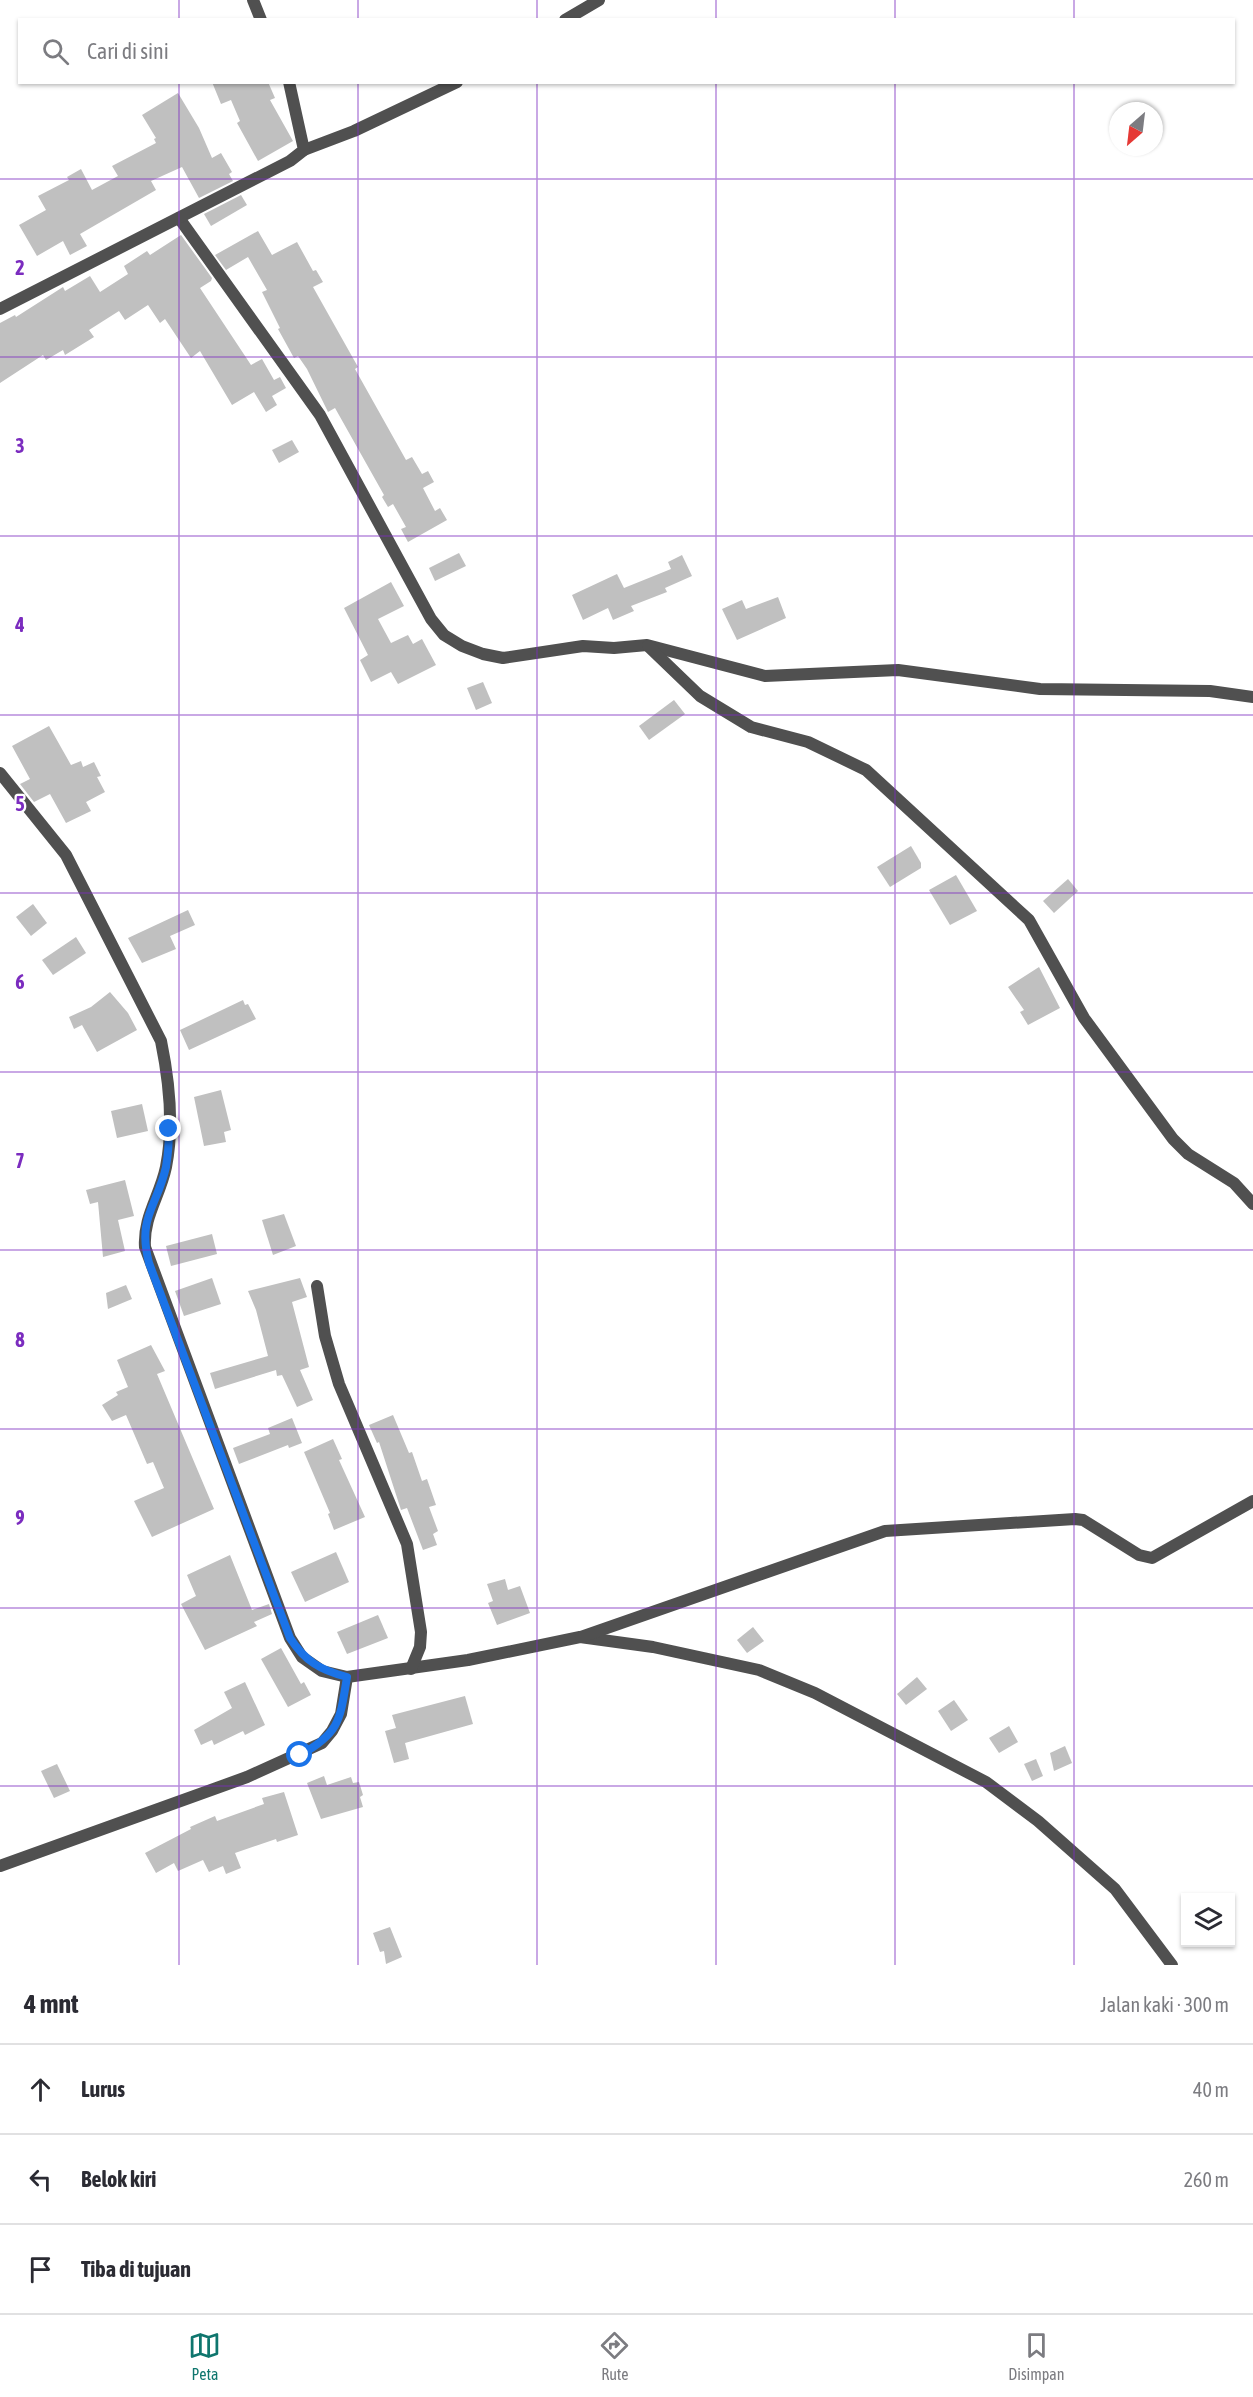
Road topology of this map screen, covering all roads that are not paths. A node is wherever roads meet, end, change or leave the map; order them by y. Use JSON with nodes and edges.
{"nodes":[{"id":1,"x":253,"y":0,"type":"edge"},
{"id":2,"x":599,"y":0,"type":"edge"},
{"id":3,"x":260,"y":18,"type":"edge"},
{"id":4,"x":568,"y":18,"type":"edge"},
{"id":5,"x":289,"y":84,"type":"edge"},
{"id":6,"x":453,"y":84,"type":"edge"},
{"id":7,"x":304,"y":150,"type":"junction"},
{"id":8,"x":179,"y":218,"type":"junction"},
{"id":9,"x":0,"y":309,"type":"edge"},
{"id":10,"x":646,"y":645,"type":"junction"},
{"id":11,"x":1253,"y":697,"type":"edge"},
{"id":12,"x":0,"y":773,"type":"edge"},
{"id":13,"x":1253,"y":1204,"type":"edge"},
{"id":14,"x":317,"y":1286,"type":"dead end"},
{"id":15,"x":1253,"y":1502,"type":"edge"},
{"id":16,"x":580,"y":1637,"type":"junction"},
{"id":17,"x":411,"y":1669,"type":"junction"},
{"id":18,"x":347,"y":1677,"type":"junction"},
{"id":19,"x":0,"y":1866,"type":"edge"},
{"id":20,"x":1172,"y":1965,"type":"edge"}],
"edges":[{"from":1,"to":3,"type":"street"},
{"from":2,"to":4,"type":"street"},
{"from":5,"to":7,"type":"street"},
{"from":6,"to":7,"type":"street"},
{"from":7,"to":8,"type":"street"},
{"from":8,"to":9,"type":"street"},
{"from":8,"to":10,"type":"street"},
{"from":10,"to":11,"type":"street"},
{"from":10,"to":13,"type":"street"},
{"from":12,"to":18,"type":"street"},
{"from":14,"to":17,"type":"street"},
{"from":15,"to":16,"type":"street"},
{"from":16,"to":17,"type":"street"},
{"from":16,"to":20,"type":"street"},
{"from":17,"to":18,"type":"street"},
{"from":18,"to":19,"type":"street"}]}
